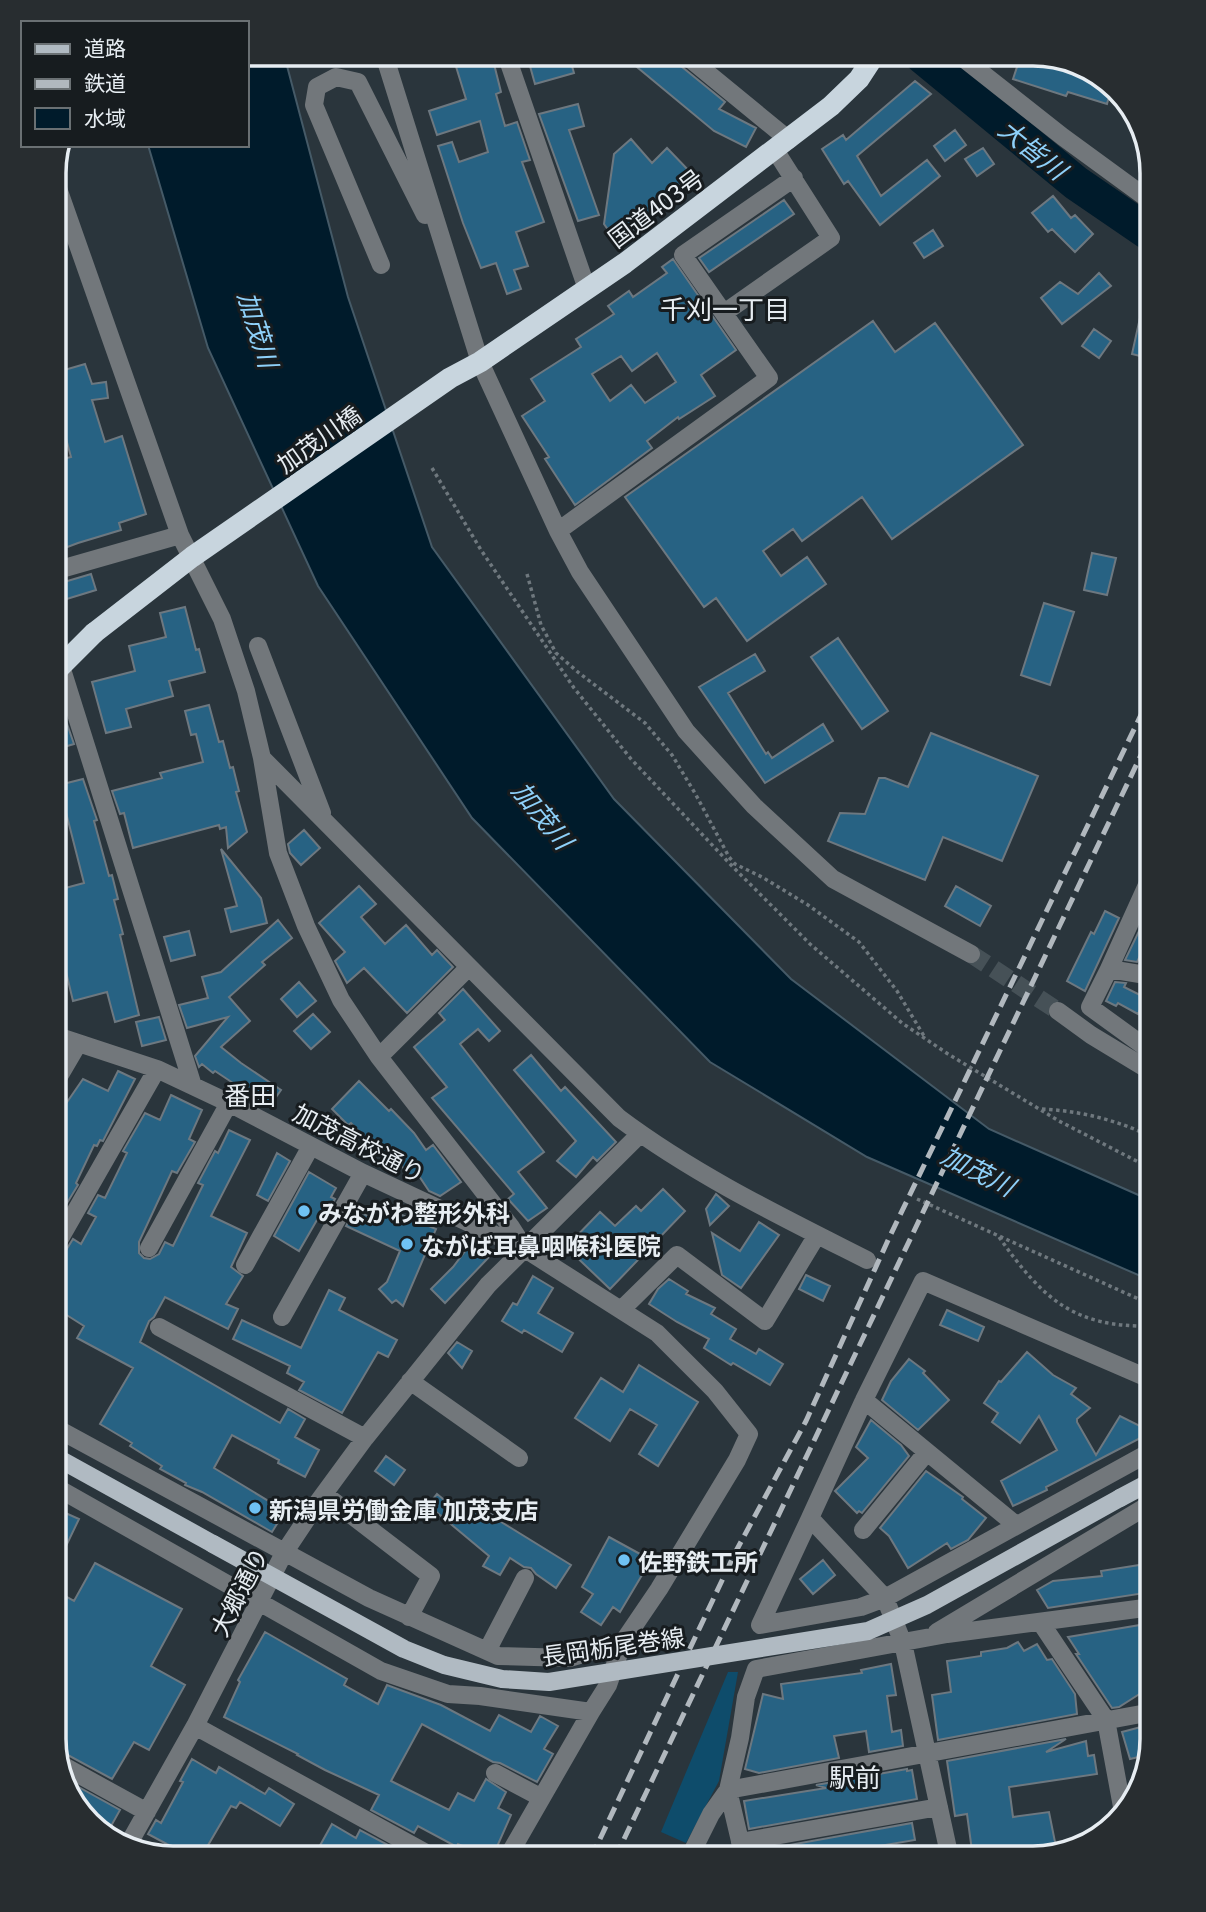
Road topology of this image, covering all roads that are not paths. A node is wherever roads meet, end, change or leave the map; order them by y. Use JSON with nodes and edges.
{"nodes":[{"id":1,"x":388,"y":66,"type":"edge"},
{"id":2,"x":510,"y":66,"type":"edge"},
{"id":3,"x":699,"y":67,"type":"edge"},
{"id":4,"x":866,"y":67,"type":"edge"},
{"id":5,"x":974,"y":67,"type":"edge"},
{"id":6,"x":782,"y":145,"type":"junction"},
{"id":7,"x":794,"y":178,"type":"junction"},
{"id":8,"x":1140,"y":193,"type":"edge"},
{"id":9,"x":67,"y":227,"type":"edge"},
{"id":10,"x":449,"y":261,"type":"junction"},
{"id":11,"x":381,"y":265,"type":"dead end"},
{"id":12,"x":587,"y":289,"type":"junction"},
{"id":13,"x":724,"y":313,"type":"junction"},
{"id":14,"x":480,"y":362,"type":"junction"},
{"id":15,"x":450,"y":379,"type":"joint"},
{"id":16,"x":558,"y":531,"type":"junction"},
{"id":17,"x":180,"y":536,"type":"junction"},
{"id":18,"x":192,"y":557,"type":"junction"},
{"id":19,"x":67,"y":567,"type":"edge"},
{"id":20,"x":258,"y":646,"type":"dead end"},
{"id":21,"x":67,"y":660,"type":"edge"},
{"id":22,"x":67,"y":684,"type":"edge"},
{"id":23,"x":262,"y":758,"type":"junction"},
{"id":24,"x":324,"y":820,"type":"junction"},
{"id":25,"x":1140,"y":901,"type":"edge"},
{"id":26,"x":971,"y":954,"type":"tunnel mouth"},
{"id":27,"x":469,"y":967,"type":"junction"},
{"id":28,"x":1109,"y":969,"type":"junction"},
{"id":29,"x":1140,"y":974,"type":"edge"},
{"id":30,"x":1058,"y":1011,"type":"tunnel mouth"},
{"id":31,"x":66,"y":1040,"type":"edge"},
{"id":32,"x":1140,"y":1043,"type":"edge"},
{"id":33,"x":78,"y":1044,"type":"junction"},
{"id":34,"x":379,"y":1057,"type":"junction"},
{"id":35,"x":66,"y":1064,"type":"edge"},
{"id":36,"x":1140,"y":1065,"type":"edge"},
{"id":37,"x":157,"y":1069,"type":"junction"},
{"id":38,"x":193,"y":1086,"type":"junction"},
{"id":39,"x":229,"y":1103,"type":"junction"},
{"id":40,"x":640,"y":1134,"type":"junction"},
{"id":41,"x":311,"y":1146,"type":"junction"},
{"id":42,"x":363,"y":1173,"type":"junction"},
{"id":43,"x":66,"y":1227,"type":"edge"},
{"id":44,"x":817,"y":1235,"type":"junction"},
{"id":45,"x":149,"y":1248,"type":"dead end"},
{"id":46,"x":525,"y":1249,"type":"junction"},
{"id":47,"x":867,"y":1260,"type":"dead end"},
{"id":48,"x":245,"y":1265,"type":"dead end"},
{"id":49,"x":621,"y":1310,"type":"junction"},
{"id":50,"x":282,"y":1317,"type":"dead end"},
{"id":51,"x":159,"y":1327,"type":"dead end"},
{"id":52,"x":1140,"y":1375,"type":"edge"},
{"id":53,"x":410,"y":1381,"type":"junction"},
{"id":54,"x":864,"y":1400,"type":"junction"},
{"id":55,"x":66,"y":1434,"type":"edge"},
{"id":56,"x":365,"y":1437,"type":"junction"},
{"id":57,"x":927,"y":1452,"type":"junction"},
{"id":58,"x":519,"y":1458,"type":"dead end"},
{"id":59,"x":1140,"y":1458,"type":"edge"},
{"id":60,"x":66,"y":1463,"type":"edge"},
{"id":61,"x":1140,"y":1487,"type":"edge"},
{"id":62,"x":66,"y":1493,"type":"edge"},
{"id":63,"x":324,"y":1494,"type":"junction"},
{"id":64,"x":1140,"y":1510,"type":"edge"},
{"id":65,"x":810,"y":1518,"type":"junction"},
{"id":66,"x":1016,"y":1525,"type":"junction"},
{"id":67,"x":863,"y":1530,"type":"dead end"},
{"id":68,"x":284,"y":1553,"type":"junction"},
{"id":69,"x":525,"y":1578,"type":"dead end"},
{"id":70,"x":884,"y":1598,"type":"junction"},
{"id":71,"x":260,"y":1602,"type":"junction"},
{"id":72,"x":1140,"y":1609,"type":"edge"},
{"id":73,"x":409,"y":1617,"type":"junction"},
{"id":74,"x":1041,"y":1623,"type":"junction"},
{"id":75,"x":928,"y":1637,"type":"junction"},
{"id":76,"x":623,"y":1642,"type":"junction"},
{"id":77,"x":903,"y":1643,"type":"junction"},
{"id":78,"x":487,"y":1651,"type":"junction"},
{"id":79,"x":591,"y":1712,"type":"junction"},
{"id":80,"x":1140,"y":1714,"type":"edge"},
{"id":81,"x":1106,"y":1720,"type":"junction"},
{"id":82,"x":195,"y":1726,"type":"junction"},
{"id":83,"x":927,"y":1754,"type":"junction"},
{"id":84,"x":72,"y":1771,"type":"edge"},
{"id":85,"x":495,"y":1773,"type":"dead end"},
{"id":86,"x":728,"y":1790,"type":"junction"},
{"id":87,"x":540,"y":1797,"type":"junction"},
{"id":88,"x":1121,"y":1799,"type":"edge"},
{"id":89,"x":939,"y":1807,"type":"junction"},
{"id":90,"x":146,"y":1812,"type":"junction"},
{"id":91,"x":132,"y":1837,"type":"edge"},
{"id":92,"x":412,"y":1845,"type":"edge"},
{"id":93,"x":514,"y":1845,"type":"edge"},
{"id":94,"x":695,"y":1846,"type":"edge"},
{"id":95,"x":741,"y":1846,"type":"edge"},
{"id":96,"x":762,"y":1846,"type":"edge"},
{"id":97,"x":947,"y":1846,"type":"edge"}],
"edges":[{"from":1,"to":10,"type":"street"},
{"from":2,"to":12,"type":"street"},
{"from":3,"to":6,"type":"street"},
{"from":4,"to":6,"type":"highway","name":"国道403号"},
{"from":5,"to":8,"type":"street"},
{"from":6,"to":7,"type":"street"},
{"from":6,"to":12,"type":"highway","name":"国道403号"},
{"from":7,"to":13,"type":"street"},
{"from":7,"to":13,"type":"street"},
{"from":9,"to":17,"type":"street"},
{"from":10,"to":11,"type":"street"},
{"from":10,"to":14,"type":"street"},
{"from":12,"to":14,"type":"highway","name":"国道403号"},
{"from":13,"to":16,"type":"street"},
{"from":14,"to":15,"type":"highway","name":"国道403号"},
{"from":14,"to":16,"type":"street"},
{"from":15,"to":18,"type":"highway","name":"加茂川橋"},
{"from":16,"to":26,"type":"street"},
{"from":17,"to":18,"type":"street"},
{"from":17,"to":19,"type":"street"},
{"from":18,"to":21,"type":"highway","bridge":true},
{"from":18,"to":23,"type":"street"},
{"from":20,"to":24,"type":"street"},
{"from":22,"to":38,"type":"street"},
{"from":23,"to":24,"type":"street"},
{"from":23,"to":34,"type":"street"},
{"from":24,"to":27,"type":"street"},
{"from":25,"to":28,"type":"street"},
{"from":27,"to":34,"type":"street"},
{"from":27,"to":40,"type":"street"},
{"from":28,"to":29,"type":"street"},
{"from":28,"to":32,"type":"street"},
{"from":30,"to":36,"type":"street"},
{"from":31,"to":33,"type":"street","name":"加茂高校通り"},
{"from":33,"to":35,"type":"street"},
{"from":33,"to":37,"type":"street","name":"加茂高校通り"},
{"from":34,"to":46,"type":"street"},
{"from":37,"to":38,"type":"street","name":"加茂高校通り"},
{"from":37,"to":43,"type":"street"},
{"from":38,"to":39,"type":"street","name":"加茂高校通り"},
{"from":39,"to":41,"type":"street","name":"加茂高校通り"},
{"from":39,"to":45,"type":"street"},
{"from":40,"to":44,"type":"street"},
{"from":40,"to":46,"type":"street","name":"大郷通り"},
{"from":41,"to":42,"type":"street","name":"加茂高校通り"},
{"from":41,"to":48,"type":"street"},
{"from":42,"to":46,"type":"street","name":"加茂高校通り"},
{"from":42,"to":50,"type":"street"},
{"from":44,"to":47,"type":"street"},
{"from":44,"to":49,"type":"street"},
{"from":46,"to":49,"type":"street","name":"加茂高校通り"},
{"from":46,"to":53,"type":"street","name":"大郷通り"},
{"from":49,"to":76,"type":"street","name":"加茂高校通り"},
{"from":51,"to":56,"type":"street"},
{"from":52,"to":54,"type":"street"},
{"from":53,"to":56,"type":"street","name":"大郷通り"},
{"from":53,"to":58,"type":"street"},
{"from":54,"to":57,"type":"street"},
{"from":54,"to":65,"type":"street"},
{"from":55,"to":68,"type":"street"},
{"from":56,"to":63,"type":"street","name":"大郷通り"},
{"from":57,"to":66,"type":"street"},
{"from":57,"to":67,"type":"street"},
{"from":59,"to":66,"type":"street"},
{"from":60,"to":61,"type":"main road","name":"長岡栃尾巻線","bridge":true},
{"from":62,"to":71,"type":"street"},
{"from":63,"to":68,"type":"street","name":"大郷通り"},
{"from":63,"to":73,"type":"street"},
{"from":64,"to":75,"type":"street"},
{"from":65,"to":70,"type":"street"},
{"from":65,"to":70,"type":"street"},
{"from":66,"to":70,"type":"street"},
{"from":68,"to":71,"type":"street","name":"大郷通り"},
{"from":68,"to":73,"type":"street"},
{"from":69,"to":78,"type":"street"},
{"from":70,"to":77,"type":"street"},
{"from":71,"to":79,"type":"street"},
{"from":71,"to":82,"type":"street","name":"大郷通り"},
{"from":72,"to":74,"type":"street"},
{"from":73,"to":78,"type":"street"},
{"from":74,"to":75,"type":"street"},
{"from":74,"to":81,"type":"street"},
{"from":75,"to":77,"type":"street"},
{"from":76,"to":78,"type":"street"},
{"from":76,"to":79,"type":"street"},
{"from":77,"to":83,"type":"street"},
{"from":77,"to":86,"type":"street"},
{"from":79,"to":87,"type":"street"},
{"from":80,"to":81,"type":"street"},
{"from":81,"to":83,"type":"street"},
{"from":81,"to":88,"type":"street"},
{"from":82,"to":90,"type":"street","name":"大郷通り"},
{"from":82,"to":92,"type":"street"},
{"from":83,"to":86,"type":"street"},
{"from":83,"to":89,"type":"street"},
{"from":84,"to":90,"type":"street"},
{"from":85,"to":87,"type":"street"},
{"from":86,"to":94,"type":"street"},
{"from":86,"to":95,"type":"street"},
{"from":87,"to":93,"type":"street"},
{"from":89,"to":96,"type":"street"},
{"from":89,"to":97,"type":"street"},
{"from":90,"to":91,"type":"street","name":"大郷通り"}]}
